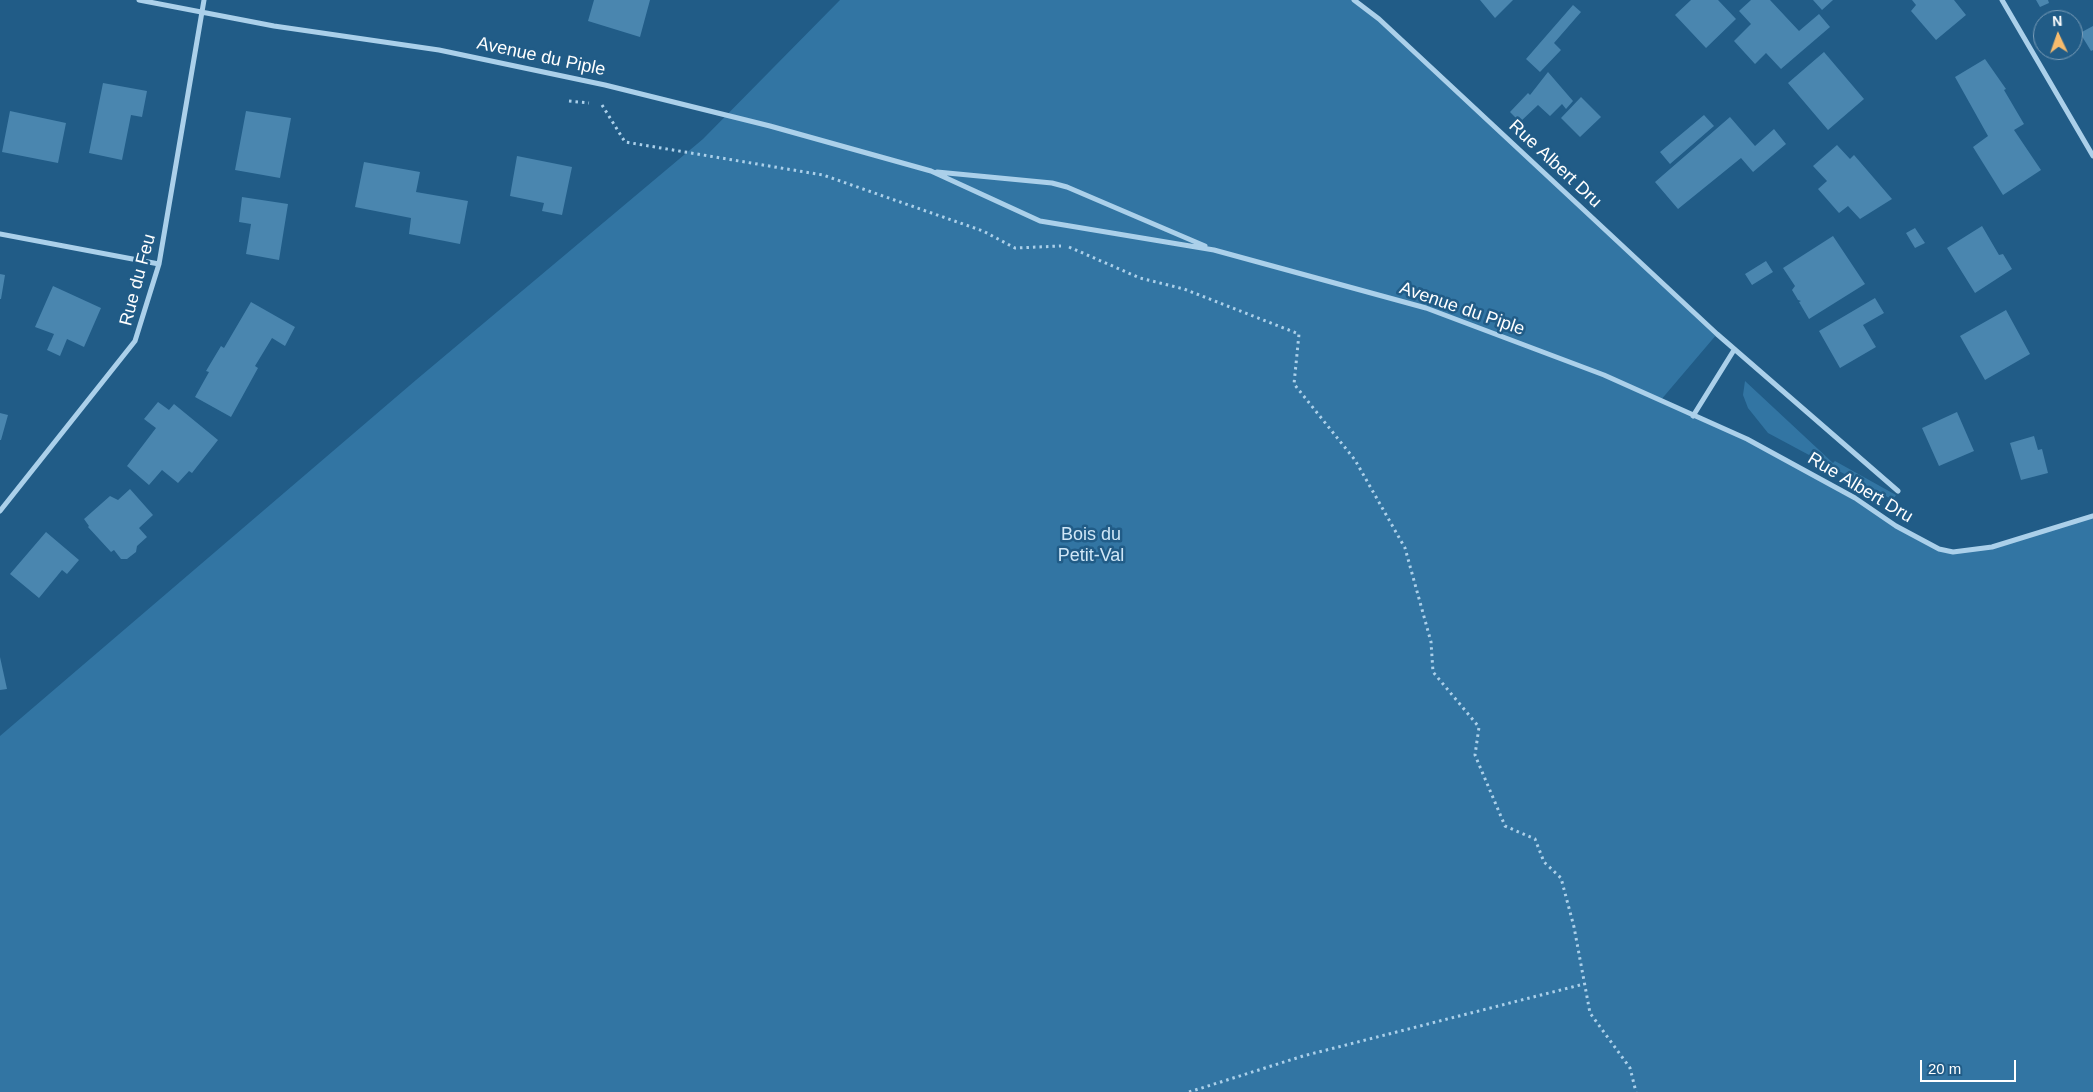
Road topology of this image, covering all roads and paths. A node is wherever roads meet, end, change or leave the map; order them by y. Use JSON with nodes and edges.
{"nodes":[{"id":1,"x":139,"y":0,"type":"edge"},
{"id":2,"x":204,"y":0,"type":"edge"},
{"id":3,"x":1354,"y":0,"type":"edge"},
{"id":4,"x":2002,"y":0,"type":"edge"},
{"id":5,"x":203,"y":12,"type":"junction"},
{"id":6,"x":569,"y":101,"type":"dead end"},
{"id":7,"x":2093,"y":156,"type":"edge"},
{"id":8,"x":931,"y":171,"type":"junction"},
{"id":9,"x":0,"y":234,"type":"edge"},
{"id":10,"x":1214,"y":250,"type":"junction"},
{"id":11,"x":159,"y":264,"type":"junction"},
{"id":12,"x":1734,"y":350,"type":"junction"},
{"id":13,"x":1693,"y":416,"type":"junction"},
{"id":14,"x":1898,"y":491,"type":"dead end"},
{"id":15,"x":0,"y":511,"type":"edge"},
{"id":16,"x":2093,"y":516,"type":"edge"},
{"id":17,"x":1584,"y":984,"type":"junction"},
{"id":18,"x":1189,"y":1092,"type":"edge"},
{"id":19,"x":1636,"y":1092,"type":"edge"}],
"edges":[{"from":1,"to":5,"type":"street","name":"Avenue du Piple"},
{"from":2,"to":5,"type":"street","name":"Rue du Feu"},
{"from":3,"to":12,"type":"street","name":"Rue Albert Dru"},
{"from":4,"to":7,"type":"street"},
{"from":5,"to":8,"type":"street","name":"Avenue du Piple"},
{"from":5,"to":11,"type":"street","name":"Rue du Feu"},
{"from":6,"to":17,"type":"path"},
{"from":8,"to":10,"type":"street","name":"Avenue du Piple"},
{"from":8,"to":10,"type":"street","name":"Avenue du Piple"},
{"from":9,"to":11,"type":"street"},
{"from":10,"to":13,"type":"street","name":"Avenue du Piple"},
{"from":11,"to":15,"type":"street","name":"Rue du Feu"},
{"from":12,"to":13,"type":"street"},
{"from":12,"to":14,"type":"street","name":"Rue Albert Dru"},
{"from":13,"to":16,"type":"street","name":"Rue Albert Dru"},
{"from":17,"to":18,"type":"path"},
{"from":17,"to":19,"type":"path"}]}
